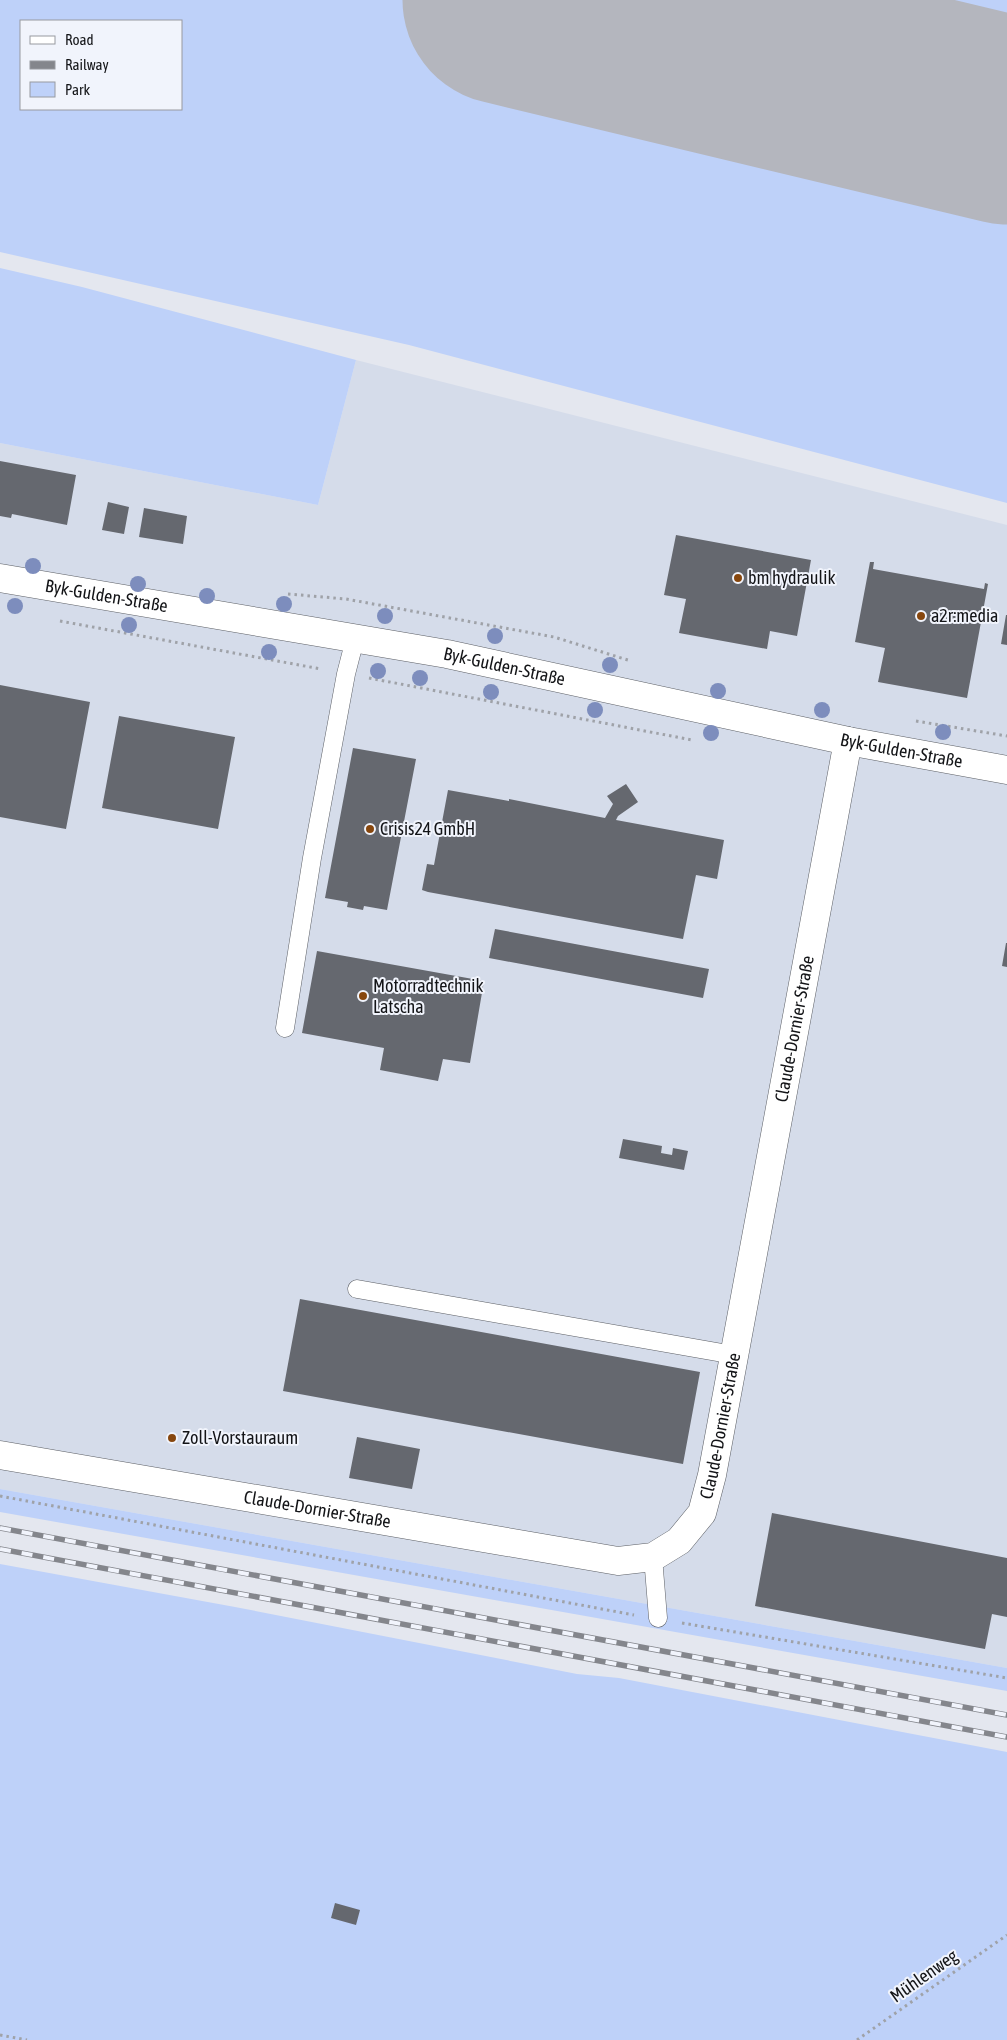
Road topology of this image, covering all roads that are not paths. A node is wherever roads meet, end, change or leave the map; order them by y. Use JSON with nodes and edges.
{"nodes":[{"id":1,"x":0,"y":578,"type":"edge"},
{"id":2,"x":355,"y":639,"type":"junction"},
{"id":3,"x":848,"y":741,"type":"junction"},
{"id":4,"x":1007,"y":770,"type":"edge"},
{"id":5,"x":285,"y":1028,"type":"dead end"},
{"id":6,"x":357,"y":1289,"type":"dead end"},
{"id":7,"x":734,"y":1355,"type":"junction"},
{"id":8,"x":0,"y":1455,"type":"edge"},
{"id":9,"x":653,"y":1557,"type":"junction"},
{"id":10,"x":658,"y":1618,"type":"road end"}],
"edges":[{"from":1,"to":2,"type":"street","name":"Byk-Gulden-Straße"},
{"from":2,"to":3,"type":"street","name":"Byk-Gulden-Straße"},
{"from":2,"to":5,"type":"lane"},
{"from":3,"to":4,"type":"street","name":"Byk-Gulden-Straße"},
{"from":3,"to":7,"type":"street","name":"Claude-Dornier-Straße"},
{"from":6,"to":7,"type":"lane"},
{"from":7,"to":9,"type":"street","name":"Claude-Dornier-Straße"},
{"from":8,"to":9,"type":"street","name":"Claude-Dornier-Straße"},
{"from":9,"to":10,"type":"lane"}]}
